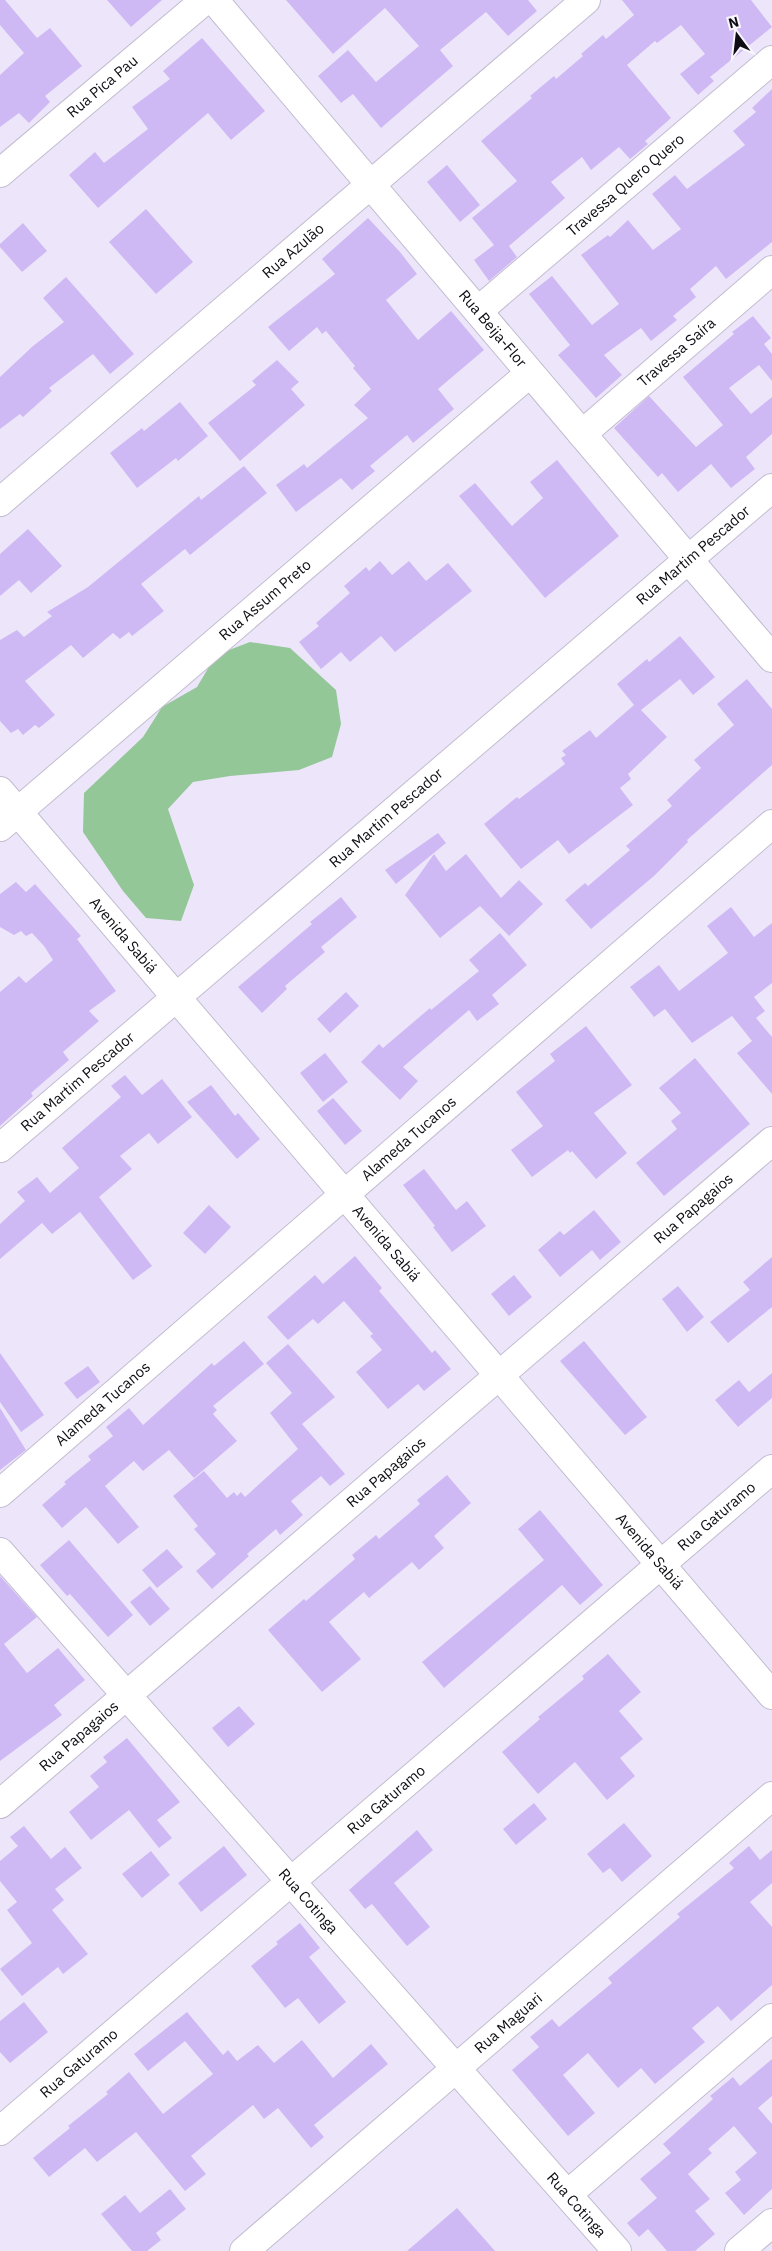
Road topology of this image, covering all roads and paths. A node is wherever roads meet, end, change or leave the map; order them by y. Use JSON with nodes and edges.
{"nodes":[{"id":1,"x":205,"y":0,"type":"edge"},
{"id":2,"x":214,"y":0,"type":"edge"},
{"id":3,"x":586,"y":0,"type":"edge"},
{"id":4,"x":772,"y":60,"type":"edge"},
{"id":5,"x":0,"y":173,"type":"edge"},
{"id":6,"x":371,"y":184,"type":"junction"},
{"id":7,"x":772,"y":270,"type":"edge"},
{"id":8,"x":478,"y":311,"type":"junction"},
{"id":9,"x":530,"y":373,"type":"junction"},
{"id":10,"x":582,"y":434,"type":"junction"},
{"id":11,"x":772,"y":488,"type":"edge"},
{"id":12,"x":0,"y":502,"type":"edge"},
{"id":13,"x":689,"y":560,"type":"junction"},
{"id":14,"x":772,"y":658,"type":"edge"},
{"id":15,"x":0,"y":791,"type":"edge"},
{"id":16,"x":9,"y":819,"type":"edge"},
{"id":17,"x":772,"y":824,"type":"edge"},
{"id":18,"x":176,"y":998,"type":"junction"},
{"id":19,"x":772,"y":1141,"type":"edge"},
{"id":20,"x":0,"y":1148,"type":"edge"},
{"id":21,"x":344,"y":1194,"type":"junction"},
{"id":22,"x":498,"y":1375,"type":"junction"},
{"id":23,"x":772,"y":1469,"type":"edge"},
{"id":24,"x":0,"y":1493,"type":"edge"},
{"id":25,"x":0,"y":1552,"type":"edge"},
{"id":26,"x":660,"y":1564,"type":"junction"},
{"id":27,"x":125,"y":1696,"type":"junction"},
{"id":28,"x":772,"y":1696,"type":"edge"},
{"id":29,"x":772,"y":1796,"type":"edge"},
{"id":30,"x":0,"y":1804,"type":"edge"},
{"id":31,"x":292,"y":1882,"type":"junction"},
{"id":32,"x":772,"y":2018,"type":"edge"},
{"id":33,"x":456,"y":2067,"type":"junction"},
{"id":34,"x":0,"y":2131,"type":"edge"},
{"id":35,"x":568,"y":2194,"type":"junction"},
{"id":36,"x":772,"y":2223,"type":"edge"},
{"id":37,"x":244,"y":2251,"type":"edge"},
{"id":38,"x":616,"y":2251,"type":"edge"},
{"id":39,"x":739,"y":2251,"type":"edge"}],
"edges":[{"from":1,"to":5,"type":"street","name":"Rua Pica Pau"},
{"from":2,"to":6,"type":"street","name":"Rua Beija-Flor"},
{"from":3,"to":6,"type":"street","name":"Rua Azulão"},
{"from":4,"to":8,"type":"street","name":"Travessa Quero Quero"},
{"from":6,"to":8,"type":"street","name":"Rua Beija-Flor"},
{"from":6,"to":12,"type":"street","name":"Rua Azulão"},
{"from":7,"to":10,"type":"street","name":"Travessa Saíra"},
{"from":8,"to":9,"type":"street","name":"Rua Beija-Flor"},
{"from":9,"to":10,"type":"street","name":"Rua Beija-Flor"},
{"from":9,"to":16,"type":"street","name":"Rua Assum Preto"},
{"from":10,"to":13,"type":"street","name":"Rua Beija-Flor"},
{"from":11,"to":13,"type":"street","name":"Rua Martim Pescador"},
{"from":13,"to":14,"type":"street","name":"Rua Beija-Flor"},
{"from":13,"to":18,"type":"street","name":"Rua Martim Pescador"},
{"from":15,"to":16,"type":"street","name":"Avenida Sabiá"},
{"from":16,"to":18,"type":"street","name":"Avenida Sabiá"},
{"from":17,"to":21,"type":"street","name":"Alameda Tucanos"},
{"from":18,"to":20,"type":"street","name":"Rua Martim Pescador"},
{"from":18,"to":21,"type":"street","name":"Avenida Sabiá"},
{"from":19,"to":22,"type":"street","name":"Rua Papagaios"},
{"from":21,"to":22,"type":"street","name":"Avenida Sabiá"},
{"from":21,"to":24,"type":"street","name":"Alameda Tucanos"},
{"from":22,"to":26,"type":"street","name":"Avenida Sabiá"},
{"from":22,"to":27,"type":"street","name":"Rua Papagaios"},
{"from":23,"to":26,"type":"street","name":"Rua Gaturamo"},
{"from":25,"to":27,"type":"street","name":"Rua Cotinga"},
{"from":26,"to":28,"type":"street","name":"Avenida Sabiá"},
{"from":26,"to":31,"type":"street","name":"Rua Gaturamo"},
{"from":27,"to":30,"type":"street","name":"Rua Papagaios"},
{"from":27,"to":31,"type":"street","name":"Rua Cotinga"},
{"from":29,"to":33,"type":"street","name":"Rua Maguari"},
{"from":31,"to":33,"type":"street","name":"Rua Cotinga"},
{"from":31,"to":34,"type":"street","name":"Rua Gaturamo"},
{"from":32,"to":35,"type":"street"},
{"from":33,"to":35,"type":"street","name":"Rua Cotinga"},
{"from":33,"to":37,"type":"street","name":"Rua Maguari"},
{"from":35,"to":38,"type":"street","name":"Rua Cotinga"},
{"from":36,"to":39,"type":"street"}]}
